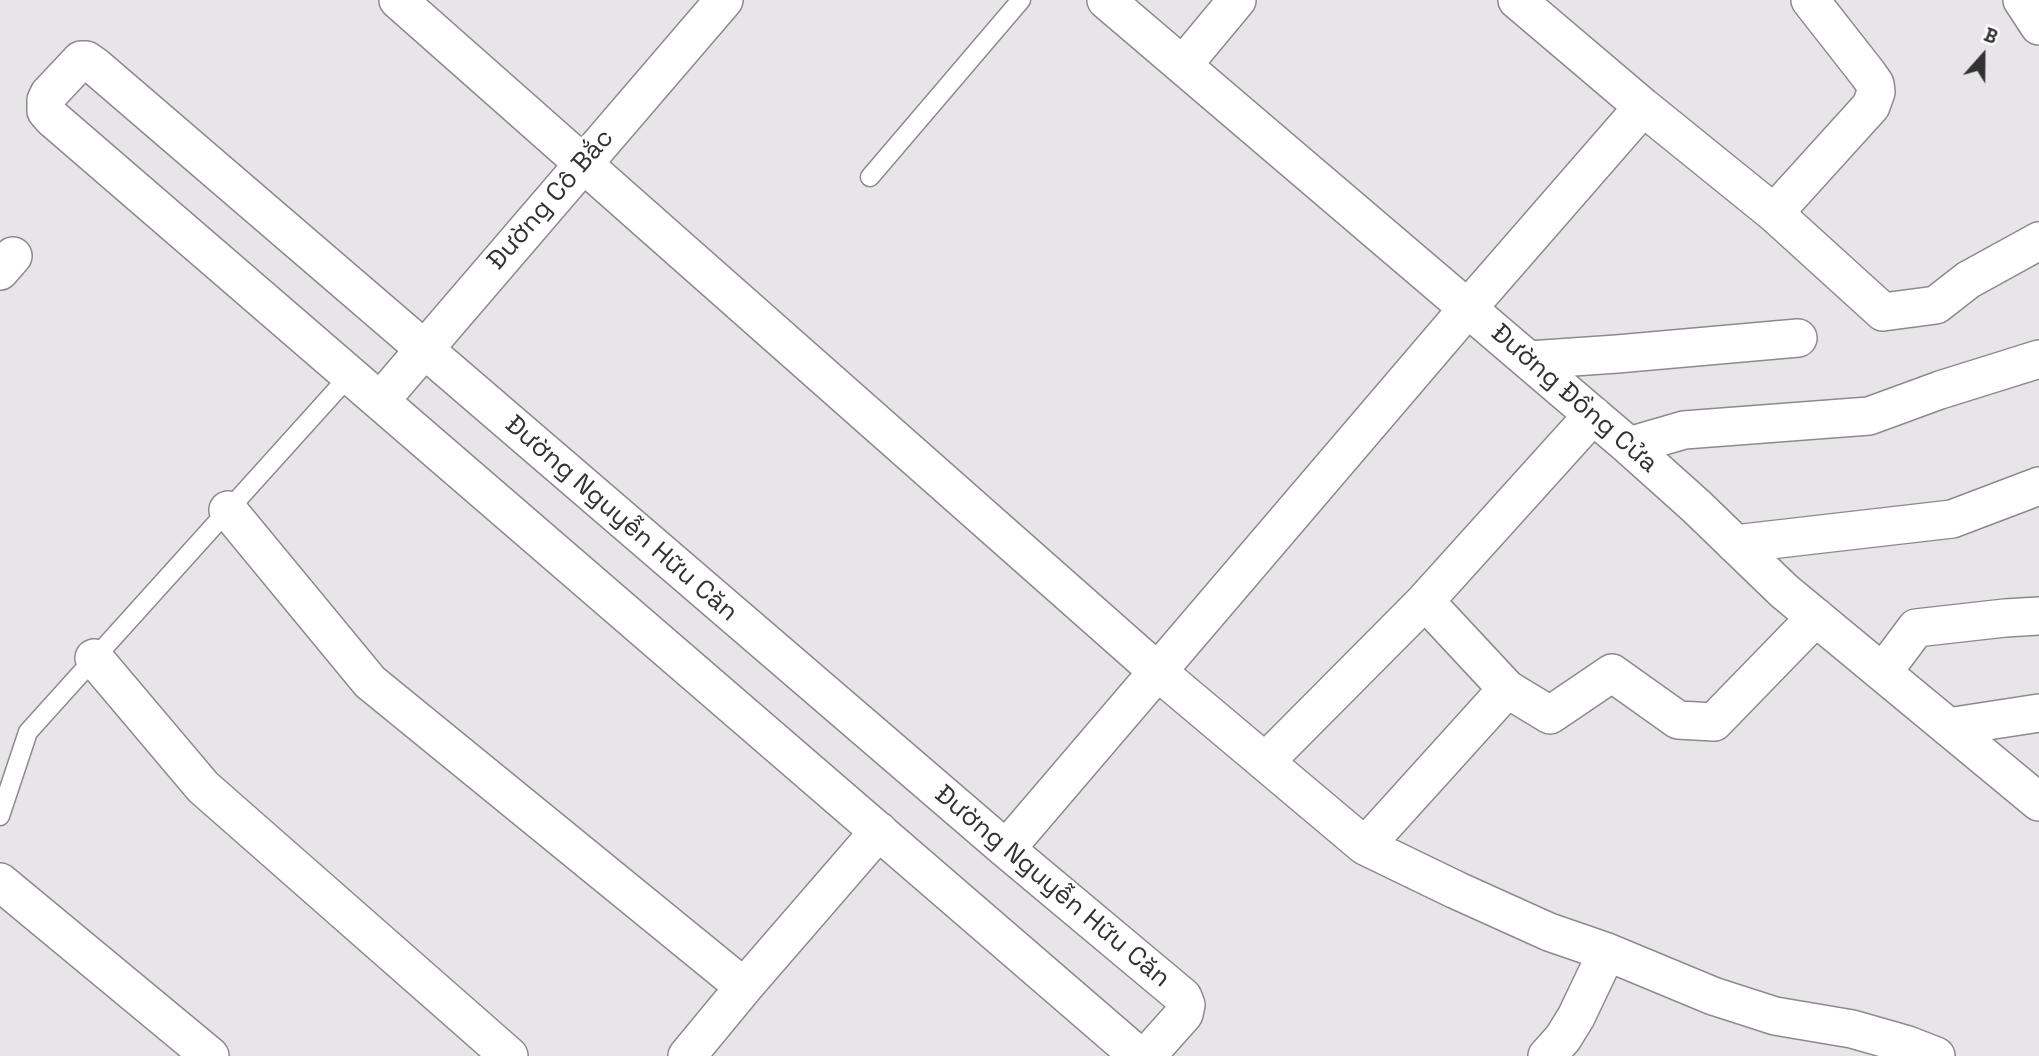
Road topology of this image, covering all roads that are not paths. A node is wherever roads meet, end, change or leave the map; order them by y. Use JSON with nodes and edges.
{"nodes":[{"id":1,"x":398,"y":0,"type":"edge"},
{"id":2,"x":724,"y":0,"type":"edge"},
{"id":3,"x":1021,"y":0,"type":"edge"},
{"id":4,"x":1106,"y":0,"type":"edge"},
{"id":5,"x":1237,"y":0,"type":"edge"},
{"id":6,"x":1517,"y":0,"type":"edge"},
{"id":7,"x":1810,"y":0,"type":"edge"},
{"id":8,"x":2022,"y":0,"type":"edge"},
{"id":9,"x":2039,"y":26,"type":"edge"},
{"id":10,"x":1184,"y":65,"type":"junction"},
{"id":11,"x":1643,"y":107,"type":"junction"},
{"id":12,"x":582,"y":163,"type":"junction"},
{"id":13,"x":870,"y":177,"type":"dead end"},
{"id":14,"x":1774,"y":213,"type":"junction"},
{"id":15,"x":2039,"y":241,"type":"edge"},
{"id":16,"x":1468,"y":308,"type":"junction"},
{"id":17,"x":1798,"y":338,"type":"dead end"},
{"id":18,"x":424,"y":349,"type":"junction"},
{"id":19,"x":2039,"y":359,"type":"edge"},
{"id":20,"x":1529,"y":360,"type":"junction"},
{"id":21,"x":350,"y":375,"type":"junction"},
{"id":22,"x":380,"y":401,"type":"junction"},
{"id":23,"x":1593,"y":415,"type":"junction"},
{"id":24,"x":1629,"y":446,"type":"junction"},
{"id":25,"x":2039,"y":486,"type":"edge"},
{"id":26,"x":228,"y":510,"type":"junction"},
{"id":27,"x":1735,"y":544,"type":"junction"},
{"id":28,"x":1425,"y":601,"type":"junction"},
{"id":29,"x":2039,"y":616,"type":"edge"},
{"id":30,"x":1816,"y":617,"type":"junction"},
{"id":31,"x":94,"y":658,"type":"junction"},
{"id":32,"x":1157,"y":671,"type":"junction"},
{"id":33,"x":1882,"y":672,"type":"junction"},
{"id":34,"x":1507,"y":689,"type":"junction"},
{"id":35,"x":2039,"y":713,"type":"edge"},
{"id":36,"x":1948,"y":726,"type":"junction"},
{"id":37,"x":1265,"y":762,"type":"junction"},
{"id":38,"x":2039,"y":802,"type":"edge"},
{"id":39,"x":0,"y":816,"type":"edge"},
{"id":40,"x":879,"y":831,"type":"junction"},
{"id":41,"x":1365,"y":846,"type":"junction"},
{"id":42,"x":1006,"y":849,"type":"junction"},
{"id":43,"x":0,"y":881,"type":"edge"},
{"id":44,"x":1607,"y":952,"type":"junction"},
{"id":45,"x":744,"y":987,"type":"junction"},
{"id":46,"x":1843,"y":1042,"type":"edge"},
{"id":47,"x":488,"y":1049,"type":"edge"},
{"id":48,"x":210,"y":1056,"type":"edge"},
{"id":49,"x":687,"y":1056,"type":"edge"},
{"id":50,"x":1547,"y":1056,"type":"edge"},
{"id":51,"x":1936,"y":1056,"type":"edge"}],
"edges":[{"from":1,"to":12,"type":"street"},
{"from":2,"to":12,"type":"street","name":"Đường Cô Bắc"},
{"from":3,"to":13,"type":"lane"},
{"from":4,"to":10,"type":"street","name":"Đường Đồng Cửa"},
{"from":5,"to":10,"type":"street"},
{"from":6,"to":11,"type":"street"},
{"from":7,"to":14,"type":"street"},
{"from":8,"to":9,"type":"street"},
{"from":10,"to":16,"type":"street","name":"Đường Đồng Cửa"},
{"from":11,"to":14,"type":"street"},
{"from":11,"to":16,"type":"street"},
{"from":12,"to":18,"type":"street","name":"Đường Cô Bắc"},
{"from":12,"to":32,"type":"street"},
{"from":14,"to":15,"type":"street"},
{"from":16,"to":20,"type":"street","name":"Đường Đồng Cửa"},
{"from":16,"to":32,"type":"street"},
{"from":17,"to":20,"type":"street"},
{"from":18,"to":21,"type":"street","name":"Đường Nguyễn Hữu Căn"},
{"from":18,"to":22,"type":"street","name":"Đường Cô Bắc"},
{"from":18,"to":42,"type":"street","name":"Đường Nguyễn Hữu Căn"},
{"from":19,"to":24,"type":"street"},
{"from":20,"to":23,"type":"street","name":"Đường Đồng Cửa"},
{"from":21,"to":22,"type":"street","name":"Đường Nguyễn Hữu Căn"},
{"from":21,"to":26,"type":"lane"},
{"from":22,"to":40,"type":"street","name":"Đường Nguyễn Hữu Căn"},
{"from":23,"to":24,"type":"street","name":"Đường Đồng Cửa"},
{"from":23,"to":28,"type":"street"},
{"from":24,"to":27,"type":"street","name":"Đường Đồng Cửa"},
{"from":25,"to":27,"type":"street"},
{"from":26,"to":31,"type":"lane"},
{"from":26,"to":45,"type":"street"},
{"from":27,"to":30,"type":"street","name":"Đường Đồng Cửa"},
{"from":28,"to":34,"type":"street"},
{"from":28,"to":37,"type":"street"},
{"from":29,"to":33,"type":"street"},
{"from":30,"to":33,"type":"street","name":"Đường Đồng Cửa"},
{"from":30,"to":34,"type":"street"},
{"from":31,"to":39,"type":"lane"},
{"from":31,"to":47,"type":"street"},
{"from":32,"to":37,"type":"street"},
{"from":32,"to":42,"type":"street"},
{"from":33,"to":36,"type":"street","name":"Đường Đồng Cửa"},
{"from":34,"to":41,"type":"street"},
{"from":35,"to":36,"type":"street"},
{"from":36,"to":38,"type":"street","name":"Đường Đồng Cửa"},
{"from":37,"to":41,"type":"street"},
{"from":40,"to":42,"type":"street","name":"Đường Nguyễn Hữu Căn"},
{"from":40,"to":45,"type":"street"},
{"from":41,"to":44,"type":"street"},
{"from":43,"to":48,"type":"street"},
{"from":44,"to":46,"type":"street"},
{"from":44,"to":50,"type":"street"},
{"from":45,"to":49,"type":"street"},
{"from":46,"to":51,"type":"street"}]}
